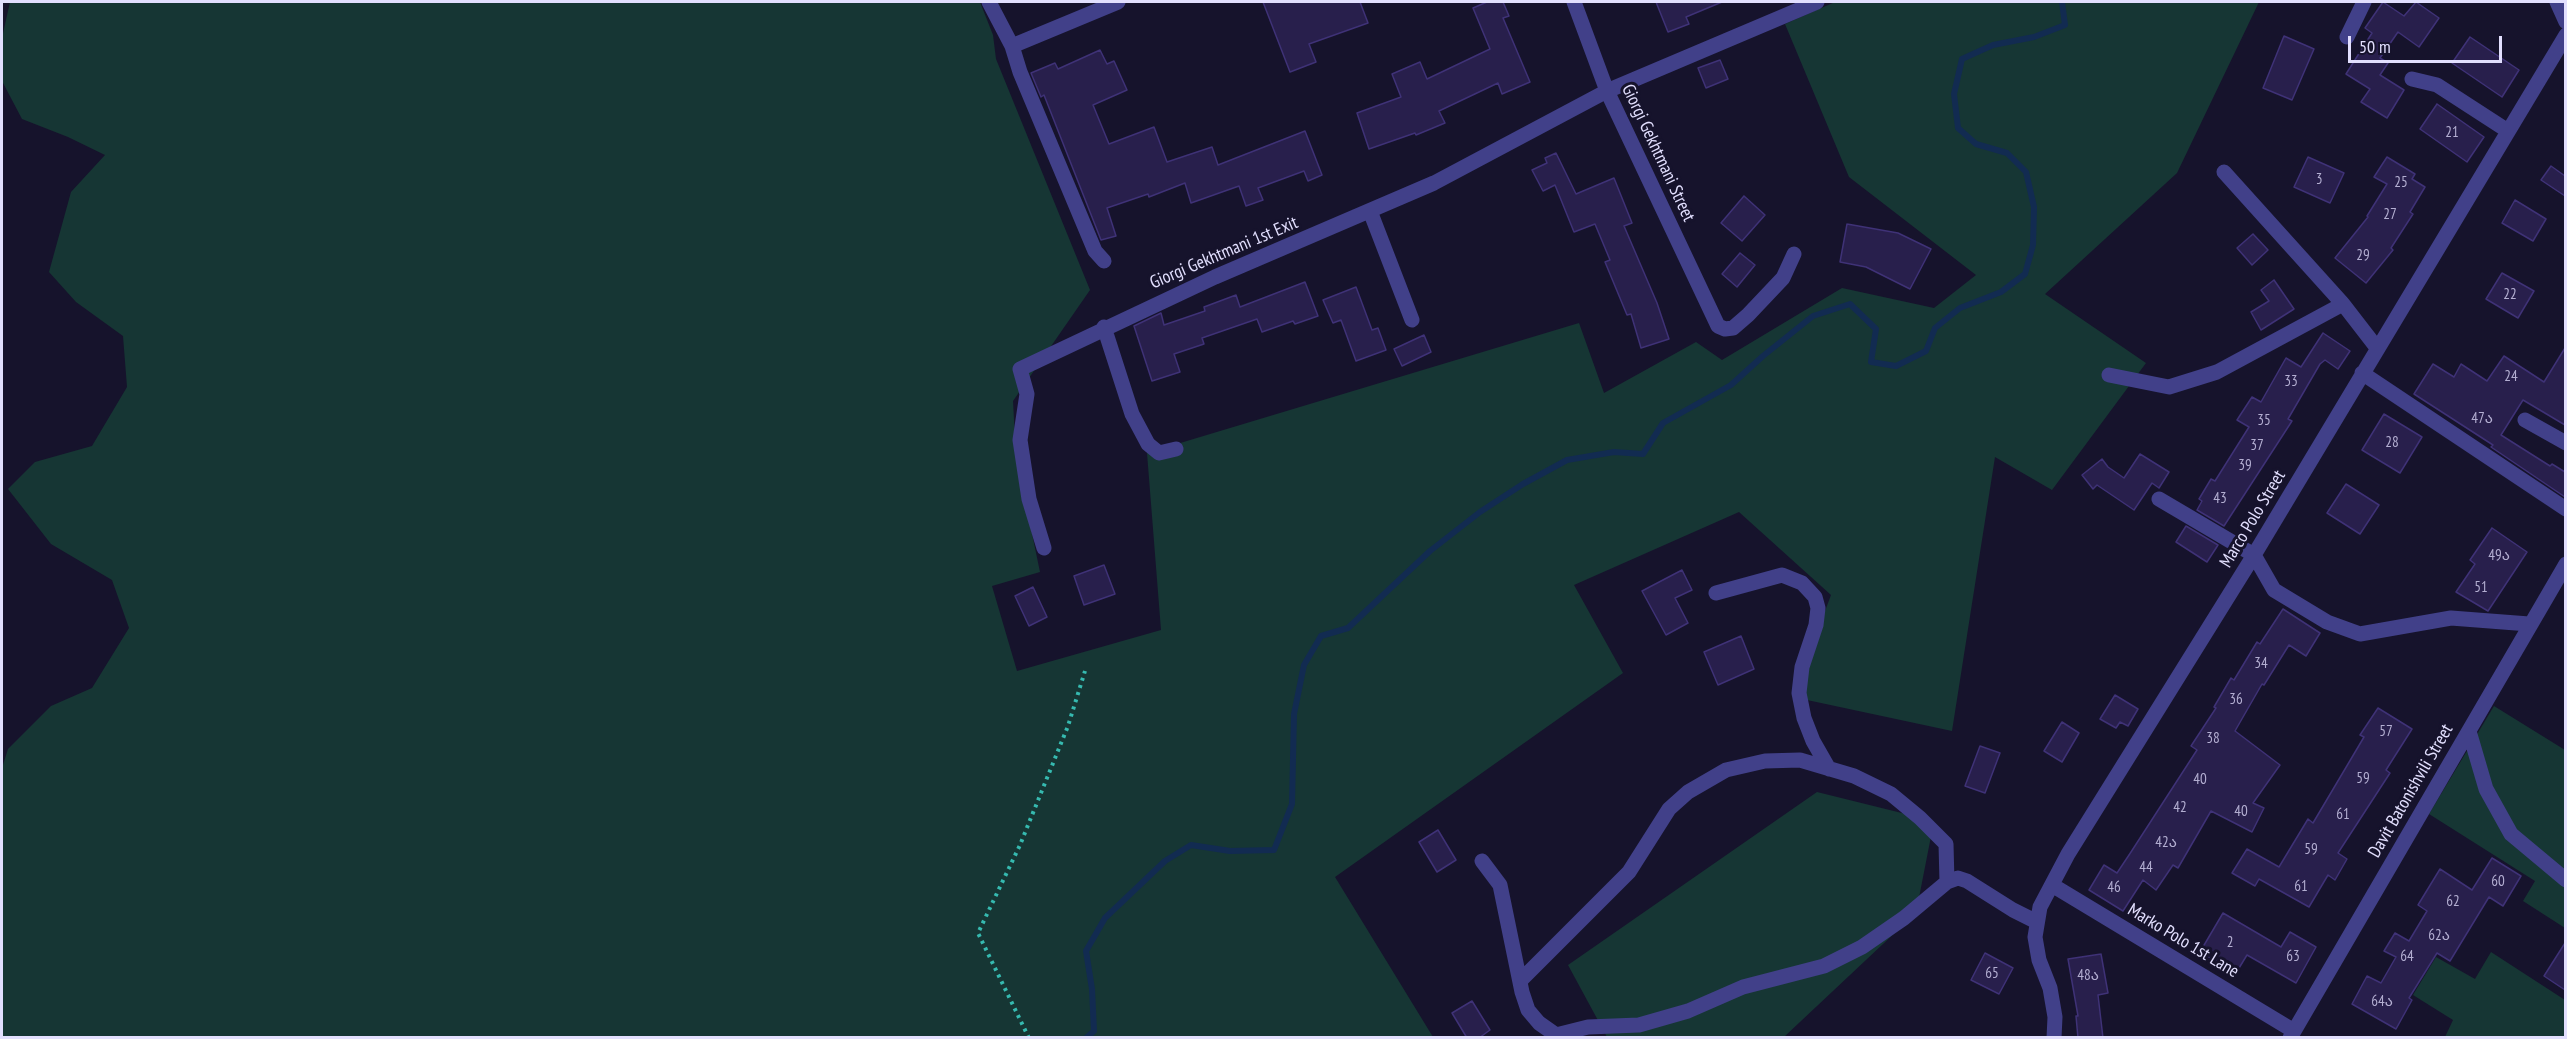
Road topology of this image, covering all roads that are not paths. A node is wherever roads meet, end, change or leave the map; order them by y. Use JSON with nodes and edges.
{"nodes":[{"id":1,"x":989,"y":2,"type":"edge"},
{"id":2,"x":1118,"y":2,"type":"edge"},
{"id":3,"x":1574,"y":2,"type":"edge"},
{"id":4,"x":1817,"y":2,"type":"edge"},
{"id":5,"x":2364,"y":2,"type":"edge"},
{"id":6,"x":2557,"y":2,"type":"edge"},
{"id":7,"x":2565,"y":22,"type":"edge"},
{"id":8,"x":2565,"y":35,"type":"edge"},
{"id":9,"x":2347,"y":37,"type":"dead end"},
{"id":10,"x":1012,"y":46,"type":"junction"},
{"id":11,"x":2412,"y":79,"type":"dead end"},
{"id":12,"x":1607,"y":91,"type":"junction"},
{"id":13,"x":2508,"y":131,"type":"junction"},
{"id":14,"x":2224,"y":172,"type":"dead end"},
{"id":15,"x":1370,"y":211,"type":"junction"},
{"id":16,"x":1794,"y":254,"type":"dead end"},
{"id":17,"x":1104,"y":261,"type":"dead end"},
{"id":18,"x":2343,"y":304,"type":"junction"},
{"id":19,"x":1412,"y":320,"type":"dead end"},
{"id":20,"x":1104,"y":327,"type":"junction"},
{"id":21,"x":2377,"y":348,"type":"junction"},
{"id":22,"x":2362,"y":373,"type":"junction"},
{"id":23,"x":2109,"y":375,"type":"dead end"},
{"id":24,"x":2525,"y":420,"type":"dead end"},
{"id":25,"x":2565,"y":443,"type":"edge"},
{"id":26,"x":1176,"y":449,"type":"dead end"},
{"id":27,"x":2159,"y":500,"type":"dead end"},
{"id":28,"x":2565,"y":509,"type":"edge"},
{"id":29,"x":1044,"y":548,"type":"dead end"},
{"id":30,"x":2254,"y":555,"type":"junction"},
{"id":31,"x":2565,"y":564,"type":"edge"},
{"id":32,"x":1716,"y":593,"type":"dead end"},
{"id":33,"x":2529,"y":624,"type":"junction"},
{"id":34,"x":2469,"y":731,"type":"junction"},
{"id":35,"x":1829,"y":769,"type":"junction"},
{"id":36,"x":1482,"y":861,"type":"dead end"},
{"id":37,"x":2565,"y":880,"type":"edge"},
{"id":38,"x":1947,"y":882,"type":"junction"},
{"id":39,"x":2052,"y":885,"type":"junction"},
{"id":40,"x":2037,"y":922,"type":"junction"},
{"id":41,"x":1521,"y":980,"type":"junction"},
{"id":42,"x":2292,"y":1034,"type":"edge"},
{"id":43,"x":2054,"y":1038,"type":"edge"}],
"edges":[{"from":1,"to":10,"type":"street"},
{"from":2,"to":10,"type":"street"},
{"from":3,"to":12,"type":"street","name":"Giorgi Gekhtmani Street"},
{"from":4,"to":12,"type":"street","name":"Giorgi Gekhtmani 1st Exit"},
{"from":5,"to":9,"type":"street"},
{"from":6,"to":7,"type":"street"},
{"from":8,"to":13,"type":"street","name":"Marco Polo Street"},
{"from":10,"to":17,"type":"street"},
{"from":11,"to":13,"type":"street"},
{"from":12,"to":15,"type":"street","name":"Giorgi Gekhtmani 1st Exit"},
{"from":12,"to":16,"type":"street","name":"Giorgi Gekhtmani Street"},
{"from":13,"to":21,"type":"street","name":"Marco Polo Street"},
{"from":14,"to":18,"type":"street"},
{"from":15,"to":19,"type":"street"},
{"from":15,"to":20,"type":"street","name":"Giorgi Gekhtmani 1st Exit"},
{"from":18,"to":21,"type":"street"},
{"from":18,"to":23,"type":"street"},
{"from":20,"to":26,"type":"street"},
{"from":20,"to":29,"type":"street","name":"Giorgi Gekhtmani 1st Exit"},
{"from":21,"to":22,"type":"street","name":"Marco Polo Street"},
{"from":22,"to":28,"type":"street"},
{"from":22,"to":30,"type":"street","name":"Marco Polo Street"},
{"from":24,"to":25,"type":"street"},
{"from":27,"to":30,"type":"street"},
{"from":30,"to":33,"type":"street"},
{"from":30,"to":39,"type":"street","name":"Marco Polo Street"},
{"from":31,"to":33,"type":"street","name":"Davit Batonishvili Street"},
{"from":32,"to":35,"type":"street"},
{"from":33,"to":34,"type":"street","name":"Davit Batonishvili Street"},
{"from":34,"to":37,"type":"street"},
{"from":34,"to":42,"type":"street","name":"Davit Batonishvili Street"},
{"from":35,"to":38,"type":"street"},
{"from":35,"to":41,"type":"street"},
{"from":36,"to":41,"type":"street"},
{"from":38,"to":40,"type":"street"},
{"from":38,"to":41,"type":"street"},
{"from":39,"to":40,"type":"street","name":"Marco Polo Street"},
{"from":39,"to":42,"type":"street","name":"Marko Polo 1st Lane"},
{"from":40,"to":43,"type":"street","name":"Marco Polo Street"}]}
